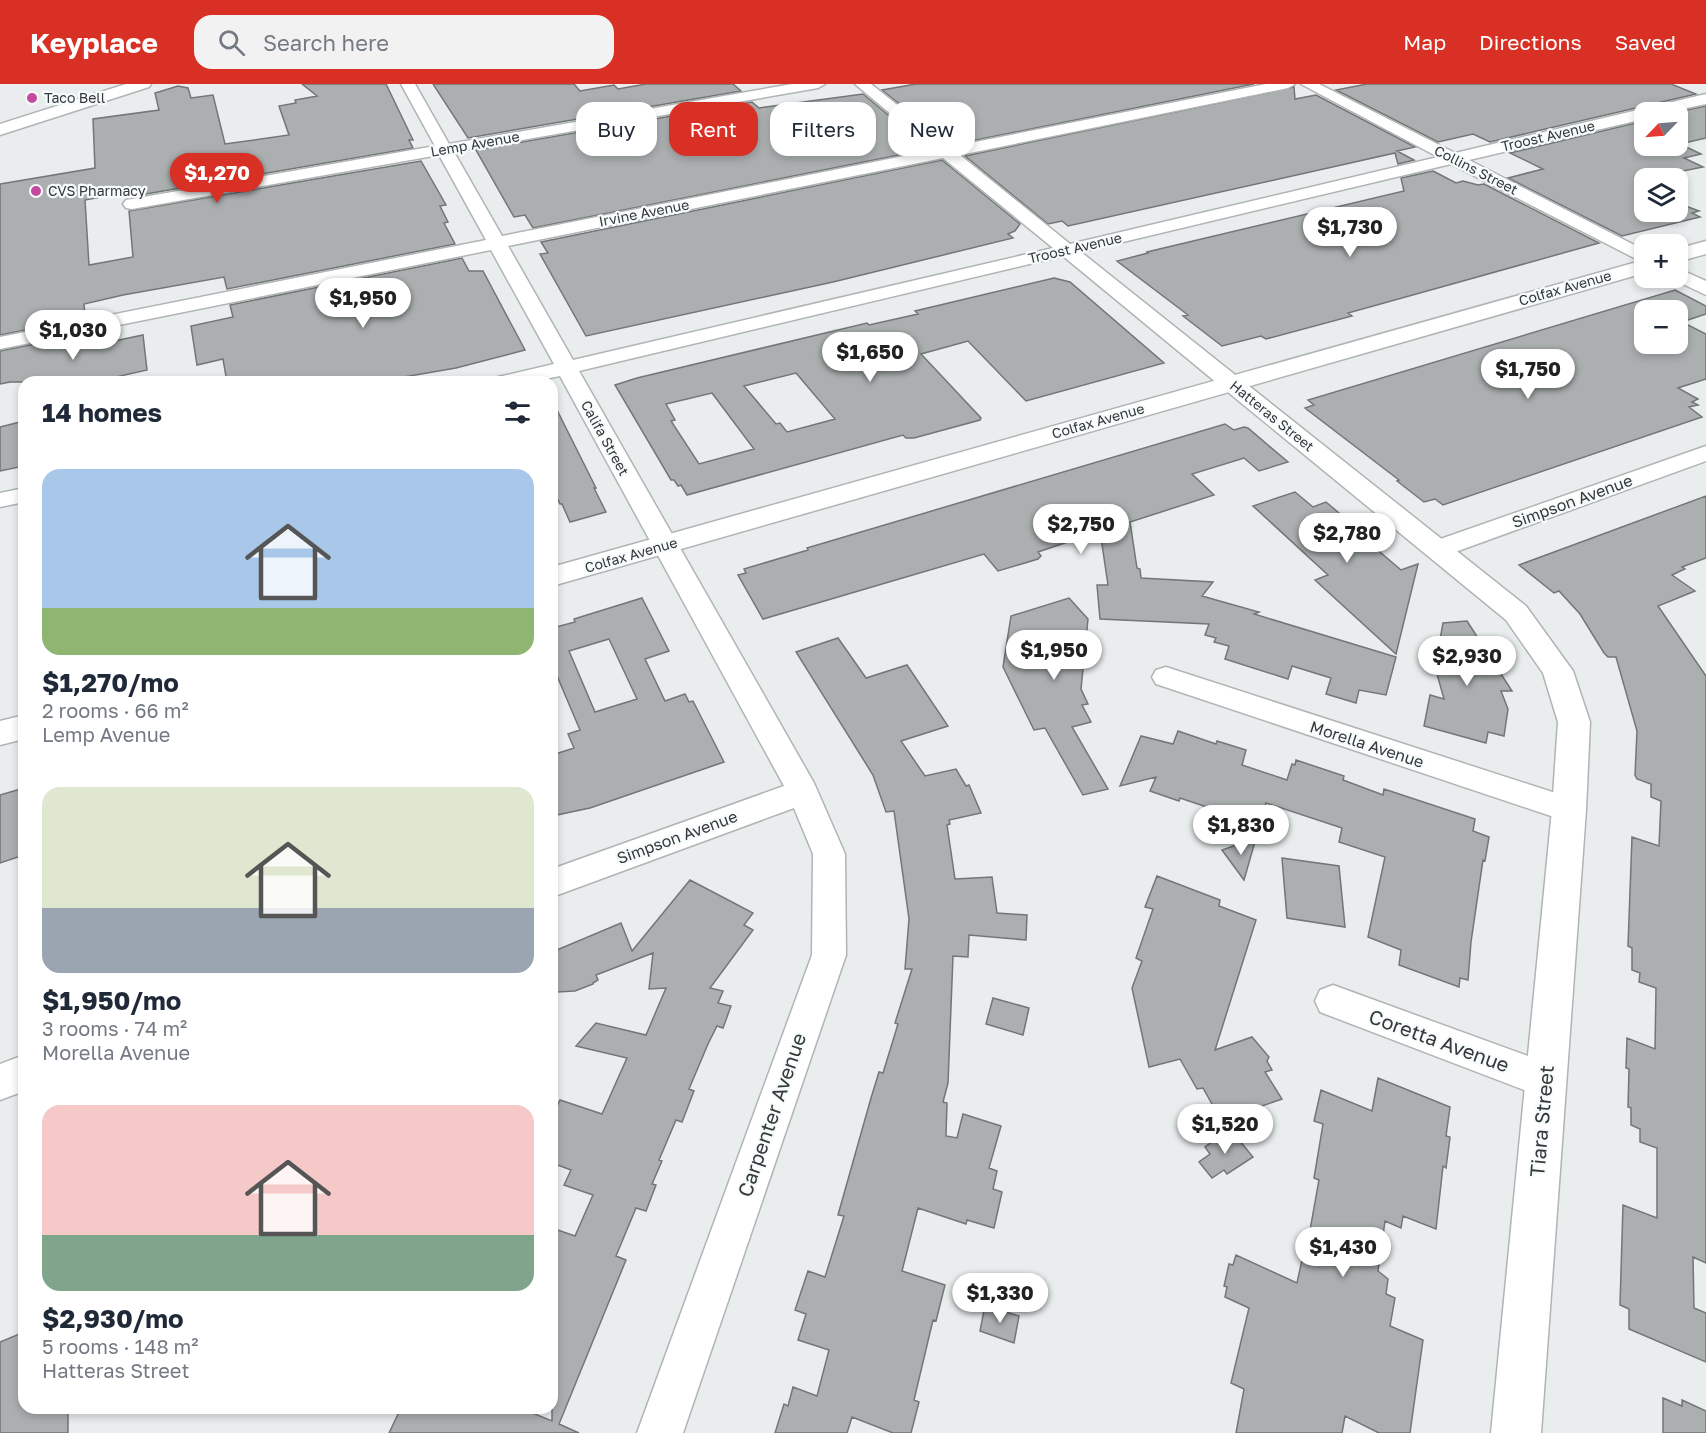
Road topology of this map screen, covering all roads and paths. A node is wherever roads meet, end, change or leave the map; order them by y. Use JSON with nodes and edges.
{"nodes":[{"id":1,"x":143,"y":84,"type":"edge"},
{"id":2,"x":408,"y":84,"type":"edge"},
{"id":3,"x":818,"y":84,"type":"edge"},
{"id":4,"x":862,"y":84,"type":"edge"},
{"id":5,"x":1288,"y":84,"type":"edge"},
{"id":6,"x":1308,"y":84,"type":"edge"},
{"id":7,"x":1706,"y":99,"type":"edge"},
{"id":8,"x":1688,"y":103,"type":"edge"},
{"id":9,"x":888,"y":105,"type":"edge"},
{"id":10,"x":1634,"y":116,"type":"edge"},
{"id":11,"x":0,"y":130,"type":"edge"},
{"id":12,"x":975,"y":147,"type":"edge"},
{"id":13,"x":444,"y":150,"type":"junction"},
{"id":14,"x":931,"y":156,"type":"edge"},
{"id":15,"x":950,"y":156,"type":"edge"},
{"id":16,"x":1454,"y":158,"type":"junction"},
{"id":17,"x":132,"y":204,"type":"dead end"},
{"id":18,"x":496,"y":243,"type":"junction"},
{"id":19,"x":1706,"y":247,"type":"edge"},
{"id":20,"x":1067,"y":250,"type":"junction"},
{"id":21,"x":1634,"y":252,"type":"edge"},
{"id":22,"x":1688,"y":253,"type":"edge"},
{"id":23,"x":1634,"y":269,"type":"edge"},
{"id":24,"x":1688,"y":280,"type":"edge"},
{"id":25,"x":1706,"y":289,"type":"edge"},
{"id":26,"x":0,"y":343,"type":"edge"},
{"id":27,"x":566,"y":368,"type":"junction"},
{"id":28,"x":532,"y":376,"type":"edge"},
{"id":29,"x":1231,"y":383,"type":"junction"},
{"id":30,"x":1704,"y":456,"type":"edge"},
{"id":31,"x":18,"y":496,"type":"edge"},
{"id":32,"x":0,"y":500,"type":"edge"},
{"id":33,"x":664,"y":545,"type":"junction"},
{"id":34,"x":1438,"y":549,"type":"junction"},
{"id":35,"x":558,"y":575,"type":"edge"},
{"id":36,"x":1166,"y":677,"type":"dead end"},
{"id":37,"x":18,"y":729,"type":"edge"},
{"id":38,"x":0,"y":734,"type":"edge"},
{"id":39,"x":803,"y":792,"type":"junction"},
{"id":40,"x":1569,"y":810,"type":"junction"},
{"id":41,"x":558,"y":881,"type":"edge"},
{"id":42,"x":1333,"y":1001,"type":"dead end"},
{"id":43,"x":18,"y":1075,"type":"edge"},
{"id":44,"x":1545,"y":1080,"type":"junction"},
{"id":45,"x":0,"y":1082,"type":"edge"},
{"id":46,"x":660,"y":1433,"type":"edge"},
{"id":47,"x":1516,"y":1433,"type":"edge"}],
"edges":[{"from":1,"to":11,"type":"main road"},
{"from":2,"to":13,"type":"street","name":"Califa Street"},
{"from":3,"to":13,"type":"street","name":"Lemp Avenue"},
{"from":4,"to":9,"type":"street","name":"Hatteras Street"},
{"from":5,"to":12,"type":"street","name":"Irvine Avenue"},
{"from":6,"to":16,"type":"street","name":"Collins Street"},
{"from":7,"to":8,"type":"street"},
{"from":10,"to":16,"type":"street","name":"Troost Avenue"},
{"from":13,"to":17,"type":"street","name":"Lemp Avenue"},
{"from":13,"to":18,"type":"street","name":"Califa Street"},
{"from":14,"to":18,"type":"street","name":"Irvine Avenue"},
{"from":15,"to":20,"type":"street","name":"Hatteras Street"},
{"from":16,"to":20,"type":"street","name":"Troost Avenue"},
{"from":16,"to":21,"type":"street","name":"Collins Street"},
{"from":18,"to":26,"type":"street","name":"Irvine Avenue"},
{"from":18,"to":27,"type":"street","name":"Califa Street"},
{"from":19,"to":22,"type":"main road"},
{"from":20,"to":27,"type":"street","name":"Troost Avenue"},
{"from":20,"to":29,"type":"street","name":"Hatteras Street"},
{"from":23,"to":29,"type":"main road","name":"Colfax Avenue"},
{"from":24,"to":25,"type":"street"},
{"from":27,"to":28,"type":"street","name":"Troost Avenue"},
{"from":27,"to":33,"type":"street","name":"Califa Street"},
{"from":29,"to":33,"type":"main road","name":"Colfax Avenue"},
{"from":29,"to":34,"type":"main road","name":"Hatteras Street"},
{"from":30,"to":34,"type":"street","name":"Simpson Avenue"},
{"from":31,"to":32,"type":"street"},
{"from":33,"to":35,"type":"main road","name":"Colfax Avenue"},
{"from":33,"to":39,"type":"street","name":"Califa Street"},
{"from":34,"to":40,"type":"main road","name":"Hatteras Street"},
{"from":36,"to":40,"type":"street","name":"Morella Avenue"},
{"from":37,"to":38,"type":"main road"},
{"from":39,"to":41,"type":"street","name":"Simpson Avenue"},
{"from":39,"to":46,"type":"street","name":"Carpenter Avenue"},
{"from":40,"to":44,"type":"main road","name":"Tiara Street"},
{"from":42,"to":44,"type":"street","name":"Coretta Avenue"},
{"from":43,"to":45,"type":"street"},
{"from":44,"to":47,"type":"main road","name":"Tiara Street"}]}
